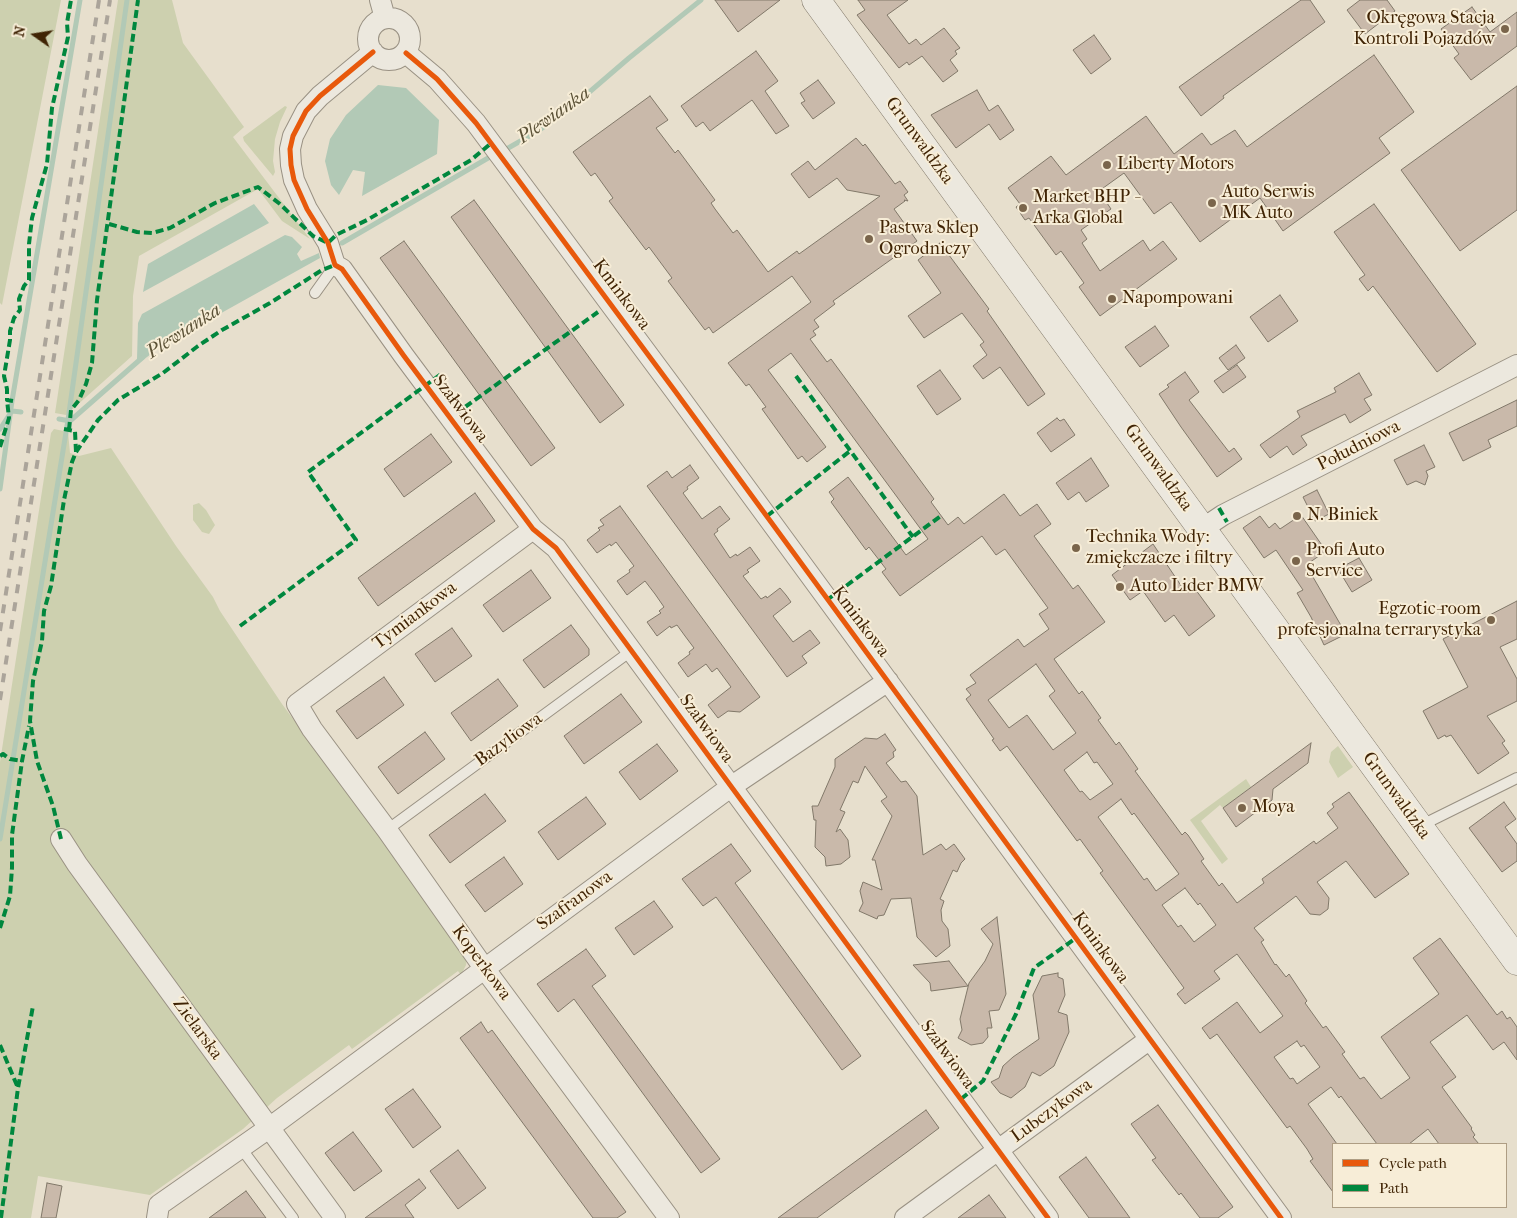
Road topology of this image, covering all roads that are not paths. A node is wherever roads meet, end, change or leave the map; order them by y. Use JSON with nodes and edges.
{"nodes":[{"id":1,"x":816,"y":0,"type":"edge"},
{"id":2,"x":382,"y":9,"type":"edge"},
{"id":3,"x":373,"y":52,"type":"junction"},
{"id":4,"x":406,"y":53,"type":"junction"},
{"id":5,"x":335,"y":265,"type":"junction"},
{"id":6,"x":315,"y":293,"type":"dead end"},
{"id":7,"x":1517,"y":365,"type":"edge"},
{"id":8,"x":533,"y":529,"type":"junction"},
{"id":9,"x":1202,"y":529,"type":"junction"},
{"id":10,"x":631,"y":651,"type":"junction"},
{"id":11,"x":888,"y":681,"type":"junction"},
{"id":12,"x":298,"y":704,"type":"joint"},
{"id":13,"x":1517,"y":778,"type":"edge"},
{"id":14,"x":732,"y":786,"type":"junction"},
{"id":15,"x":1419,"y":827,"type":"junction"},
{"id":16,"x":387,"y":830,"type":"junction"},
{"id":17,"x":61,"y":839,"type":"dead end"},
{"id":18,"x":1517,"y":961,"type":"edge"},
{"id":19,"x":484,"y":968,"type":"junction"},
{"id":20,"x":1150,"y":1039,"type":"junction"},
{"id":21,"x":269,"y":1128,"type":"junction"},
{"id":22,"x":241,"y":1148,"type":"junction"},
{"id":23,"x":999,"y":1150,"type":"junction"},
{"id":24,"x":157,"y":1218,"type":"edge"},
{"id":25,"x":293,"y":1218,"type":"edge"},
{"id":26,"x":335,"y":1218,"type":"edge"},
{"id":27,"x":669,"y":1218,"type":"edge"},
{"id":28,"x":905,"y":1218,"type":"edge"},
{"id":29,"x":1048,"y":1218,"type":"edge"},
{"id":30,"x":1281,"y":1218,"type":"edge"}],
"edges":[{"from":1,"to":9,"type":"street","name":"Grunwaldzka"},
{"from":2,"to":3,"type":"street"},
{"from":2,"to":4,"type":"street"},
{"from":3,"to":4,"type":"street"},
{"from":3,"to":5,"type":"street"},
{"from":4,"to":11,"type":"street","name":"Kminkowa"},
{"from":5,"to":6,"type":"lane"},
{"from":5,"to":8,"type":"street","name":"Szałwiowa"},
{"from":7,"to":9,"type":"street","name":"Południowa"},
{"from":8,"to":10,"type":"street","name":"Szałwiowa"},
{"from":8,"to":12,"type":"street","name":"Tymiankowa"},
{"from":9,"to":15,"type":"street","name":"Grunwaldzka"},
{"from":10,"to":14,"type":"street","name":"Szałwiowa"},
{"from":10,"to":16,"type":"lane","name":"Bazyliowa"},
{"from":11,"to":14,"type":"street","name":"Szafranowa"},
{"from":11,"to":20,"type":"street","name":"Kminkowa"},
{"from":12,"to":16,"type":"street","name":"Koperkowa"},
{"from":13,"to":15,"type":"lane"},
{"from":14,"to":19,"type":"street","name":"Szafranowa"},
{"from":14,"to":23,"type":"street","name":"Szałwiowa"},
{"from":15,"to":18,"type":"street","name":"Grunwaldzka"},
{"from":16,"to":19,"type":"street","name":"Koperkowa"},
{"from":17,"to":21,"type":"street","name":"Zielarska"},
{"from":19,"to":21,"type":"street","name":"Szafranowa"},
{"from":19,"to":27,"type":"street","name":"Koperkowa"},
{"from":20,"to":23,"type":"street","name":"Lubczykowa"},
{"from":20,"to":30,"type":"street","name":"Kminkowa"},
{"from":21,"to":22,"type":"street","name":"Szafranowa"},
{"from":21,"to":26,"type":"street","name":"Zielarska"},
{"from":22,"to":24,"type":"street","name":"Szafranowa"},
{"from":22,"to":25,"type":"lane"},
{"from":23,"to":28,"type":"street","name":"Lubczykowa"},
{"from":23,"to":29,"type":"street","name":"Szałwiowa"}]}
